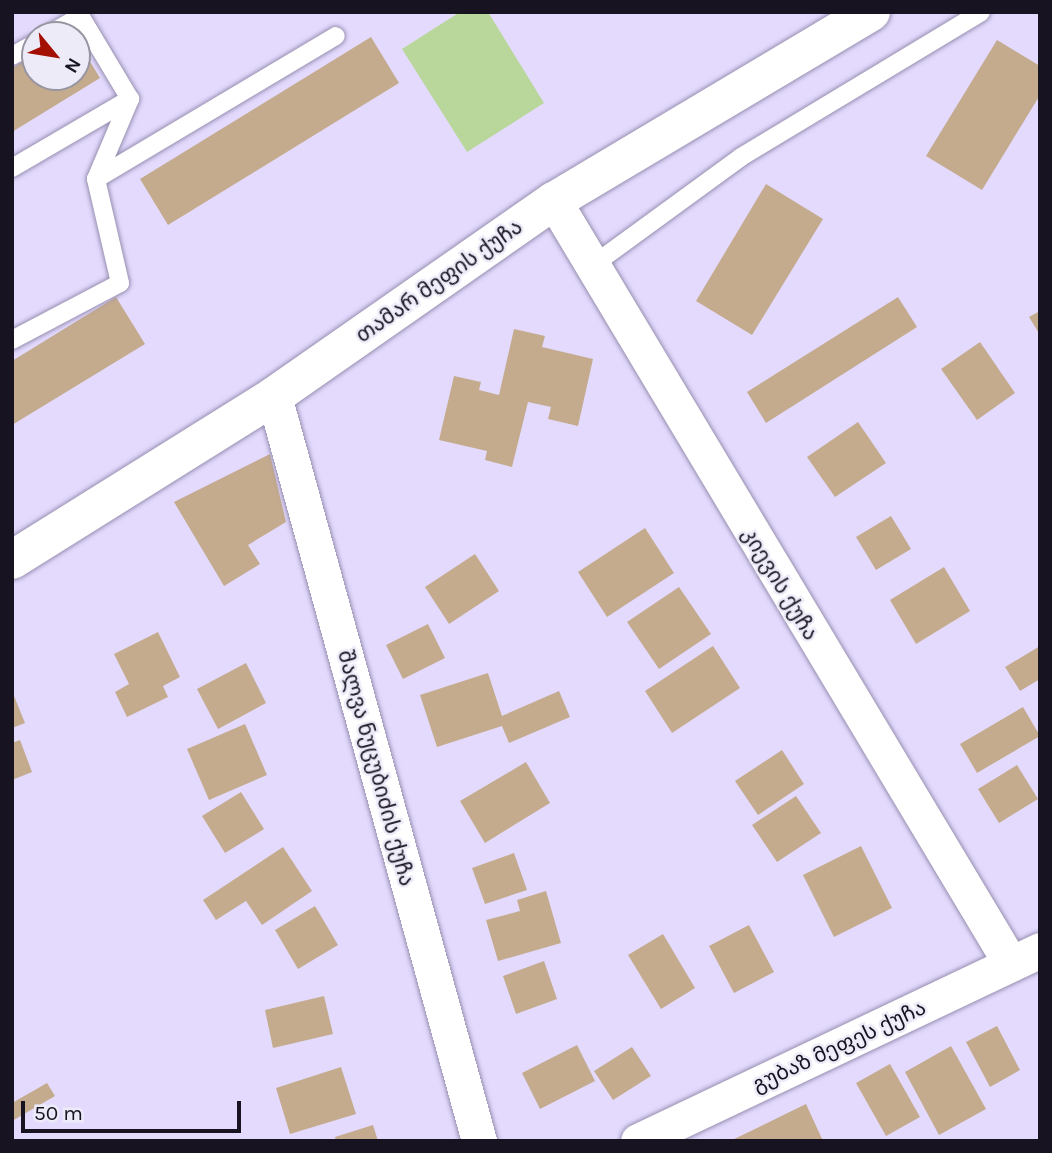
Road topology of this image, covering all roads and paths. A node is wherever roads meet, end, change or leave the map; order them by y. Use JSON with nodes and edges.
{"nodes":[{"id":1,"x":871,"y":12,"type":"edge"},
{"id":2,"x":981,"y":12,"type":"edge"},
{"id":3,"x":80,"y":14,"type":"edge"},
{"id":4,"x":336,"y":36,"type":"dead end"},
{"id":5,"x":130,"y":99,"type":"junction"},
{"id":6,"x":12,"y":168,"type":"edge"},
{"id":7,"x":96,"y":179,"type":"junction"},
{"id":8,"x":554,"y":201,"type":"junction"},
{"id":9,"x":589,"y":268,"type":"junction"},
{"id":10,"x":12,"y":340,"type":"edge"},
{"id":11,"x":274,"y":396,"type":"junction"},
{"id":12,"x":12,"y":560,"type":"edge"},
{"id":13,"x":1025,"y":957,"type":"edge"},
{"id":14,"x":479,"y":1141,"type":"edge"},
{"id":15,"x":638,"y":1141,"type":"edge"}],
"edges":[{"from":1,"to":8,"type":"street","name":"თამარ მეფის ქუჩა"},
{"from":2,"to":9,"type":"lane"},
{"from":3,"to":5,"type":"lane"},
{"from":4,"to":7,"type":"lane"},
{"from":5,"to":6,"type":"lane"},
{"from":5,"to":7,"type":"lane"},
{"from":7,"to":10,"type":"lane"},
{"from":8,"to":9,"type":"street","name":"კიევის ქუჩა"},
{"from":8,"to":11,"type":"street","name":"თამარ მეფის ქუჩა"},
{"from":9,"to":13,"type":"street","name":"კიევის ქუჩა"},
{"from":11,"to":12,"type":"street","name":"თამარ მეფის ქუჩა"},
{"from":11,"to":14,"type":"street","name":"შალვა ნუცუბიძის ქუჩა"},
{"from":13,"to":15,"type":"street","name":"გუბაზ მეფეს ქუჩა"}]}
